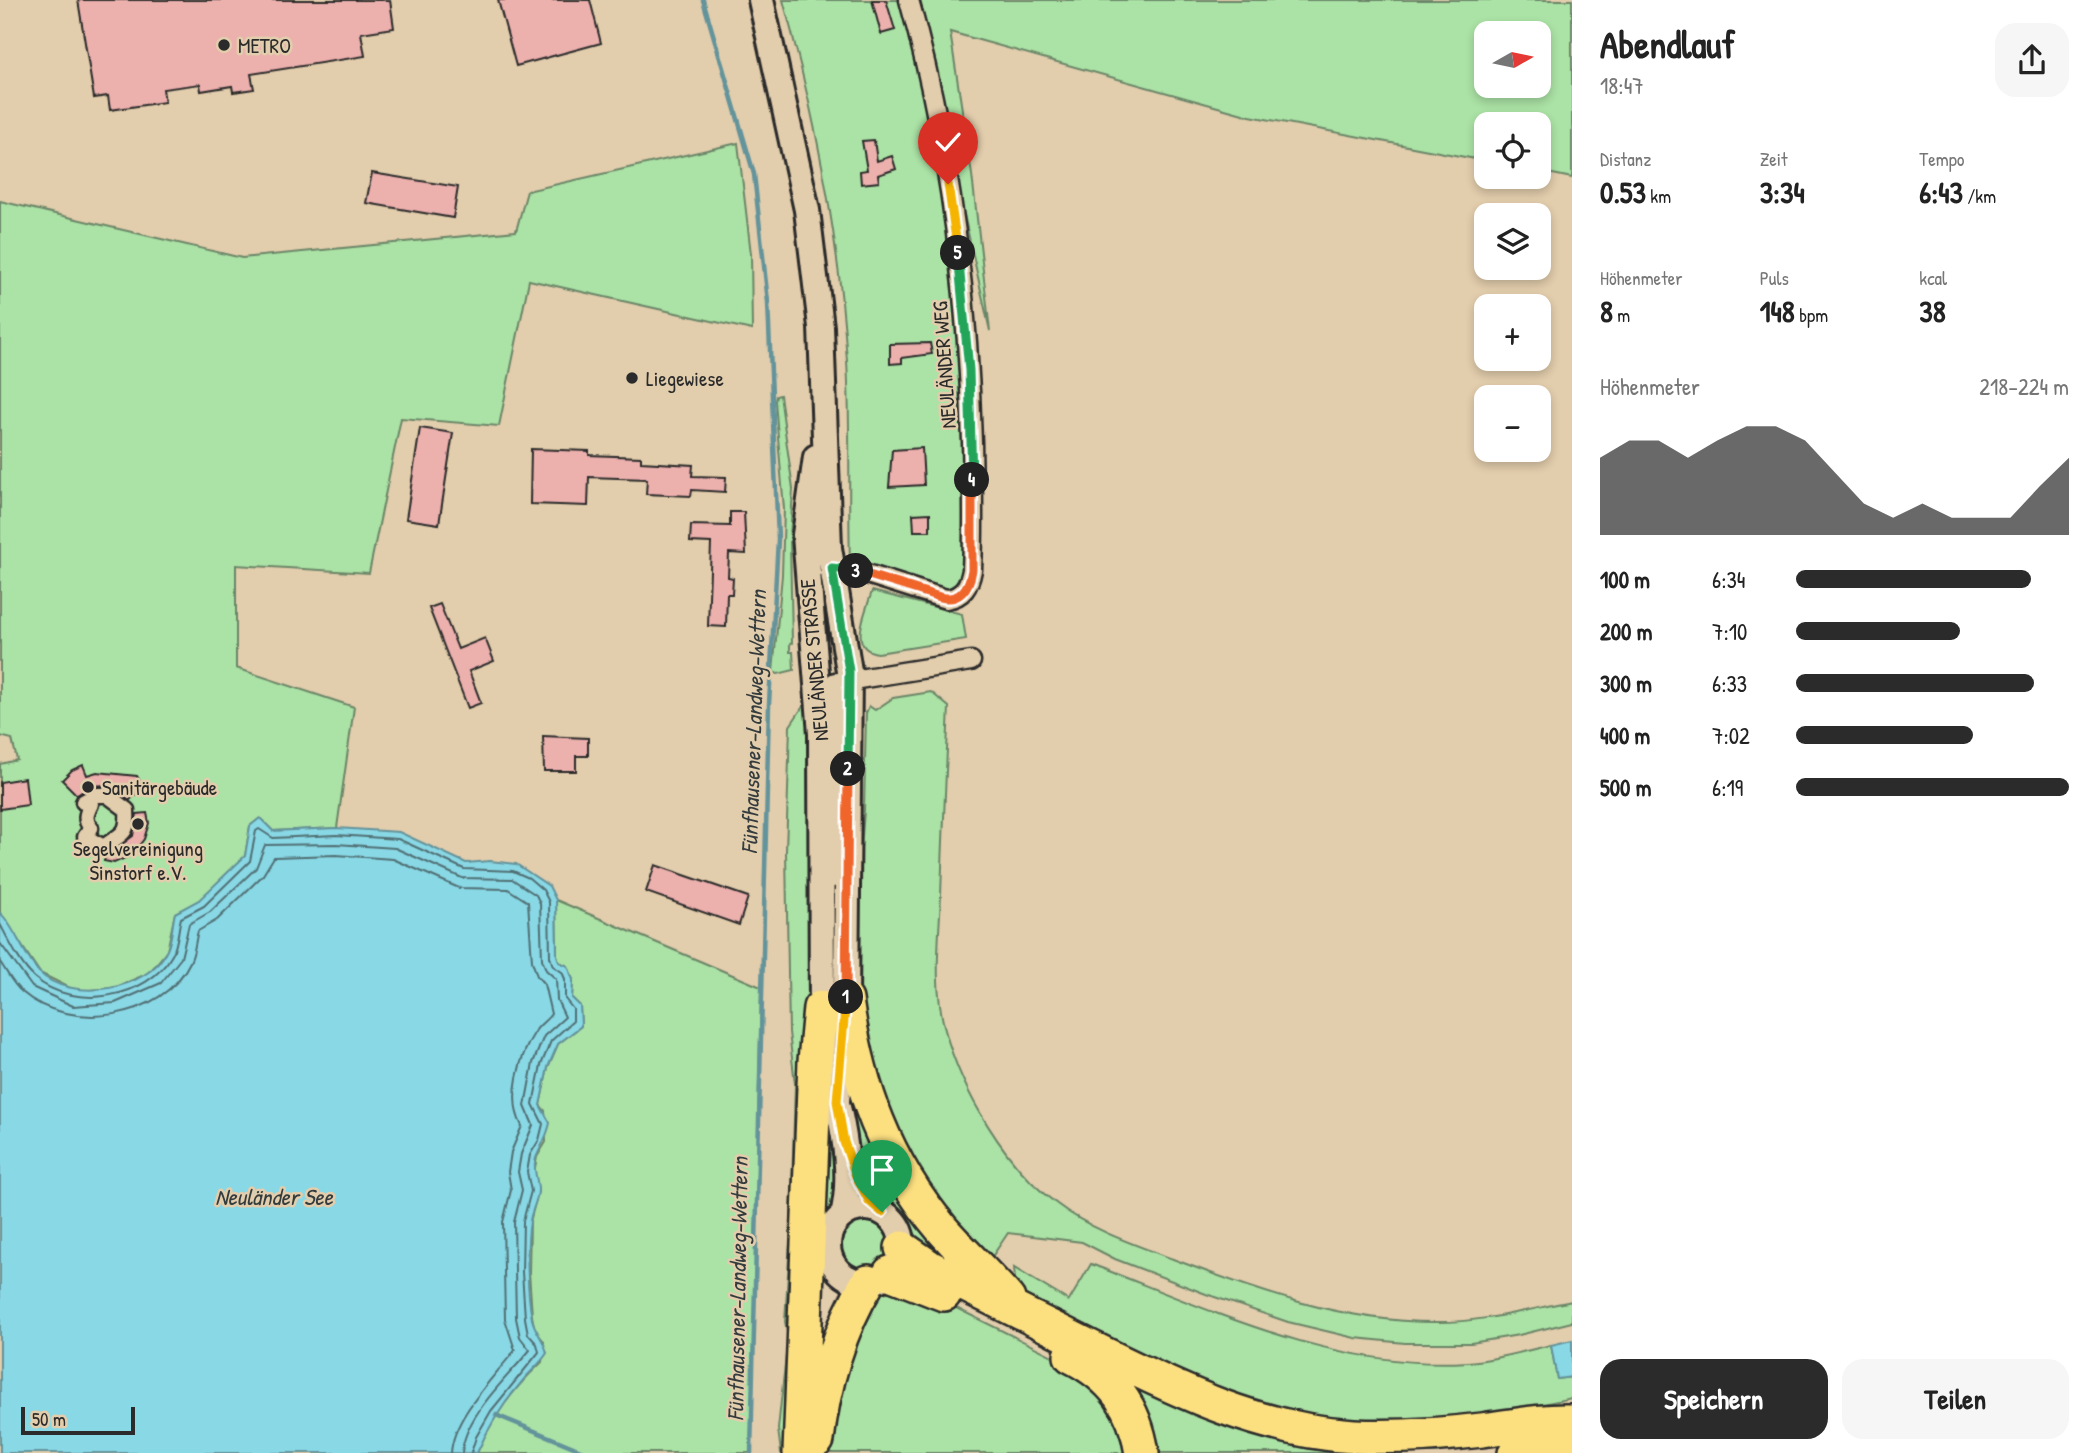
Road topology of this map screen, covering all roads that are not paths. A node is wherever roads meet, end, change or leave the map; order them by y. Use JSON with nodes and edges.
{"nodes":[{"id":1,"x":761,"y":0,"type":"edge"},
{"id":2,"x":909,"y":0,"type":"edge"},
{"id":3,"x":824,"y":387,"type":"junction"},
{"id":4,"x":832,"y":568,"type":"junction"},
{"id":5,"x":971,"y":661,"type":"dead end"},
{"id":6,"x":834,"y":682,"type":"junction"},
{"id":7,"x":833,"y":1004,"type":"junction"},
{"id":8,"x":837,"y":1101,"type":"junction"},
{"id":9,"x":844,"y":1142,"type":"junction"},
{"id":10,"x":876,"y":1209,"type":"junction"},
{"id":11,"x":843,"y":1214,"type":"junction"},
{"id":12,"x":830,"y":1259,"type":"junction"},
{"id":13,"x":887,"y":1268,"type":"junction"},
{"id":14,"x":1019,"y":1311,"type":"junction"},
{"id":15,"x":1572,"y":1421,"type":"edge"},
{"id":16,"x":1572,"y":1436,"type":"edge"},
{"id":17,"x":800,"y":1453,"type":"edge"},
{"id":18,"x":807,"y":1453,"type":"edge"},
{"id":19,"x":816,"y":1453,"type":"edge"},
{"id":20,"x":1142,"y":1453,"type":"edge"},
{"id":21,"x":1516,"y":1453,"type":"edge"}],
"edges":[{"from":1,"to":3,"type":"main road","name":"NEULÄNDER STRASSE"},
{"from":2,"to":4,"type":"street","name":"NEULÄNDER WEG"},
{"from":3,"to":4,"type":"main road","name":"NEULÄNDER STRASSE"},
{"from":3,"to":6,"type":"main road","name":"NEULÄNDER STRASSE"},
{"from":4,"to":6,"type":"main road","name":"NEULÄNDER STRASSE"},
{"from":5,"to":6,"type":"street"},
{"from":6,"to":7,"type":"main road","name":"NEULÄNDER STRASSE"},
{"from":6,"to":8,"type":"street"},
{"from":7,"to":8,"type":"main road","name":"NEULÄNDER STRASSE"},
{"from":7,"to":14,"type":"highway"},
{"from":7,"to":17,"type":"highway"},
{"from":8,"to":9,"type":"main road","name":"NEULÄNDER STRASSE"},
{"from":9,"to":10,"type":"main road","name":"NEULÄNDER STRASSE"},
{"from":9,"to":11,"type":"main road","name":"NEULÄNDER STRASSE"},
{"from":10,"to":11,"type":"main road"},
{"from":10,"to":13,"type":"main road","name":"NEULÄNDER STRASSE"},
{"from":11,"to":12,"type":"main road","name":"NEULÄNDER STRASSE"},
{"from":12,"to":13,"type":"main road"},
{"from":12,"to":18,"type":"highway"},
{"from":13,"to":14,"type":"highway"},
{"from":13,"to":19,"type":"highway"},
{"from":13,"to":20,"type":"highway"},
{"from":14,"to":15,"type":"highway"},
{"from":16,"to":21,"type":"highway"}]}
